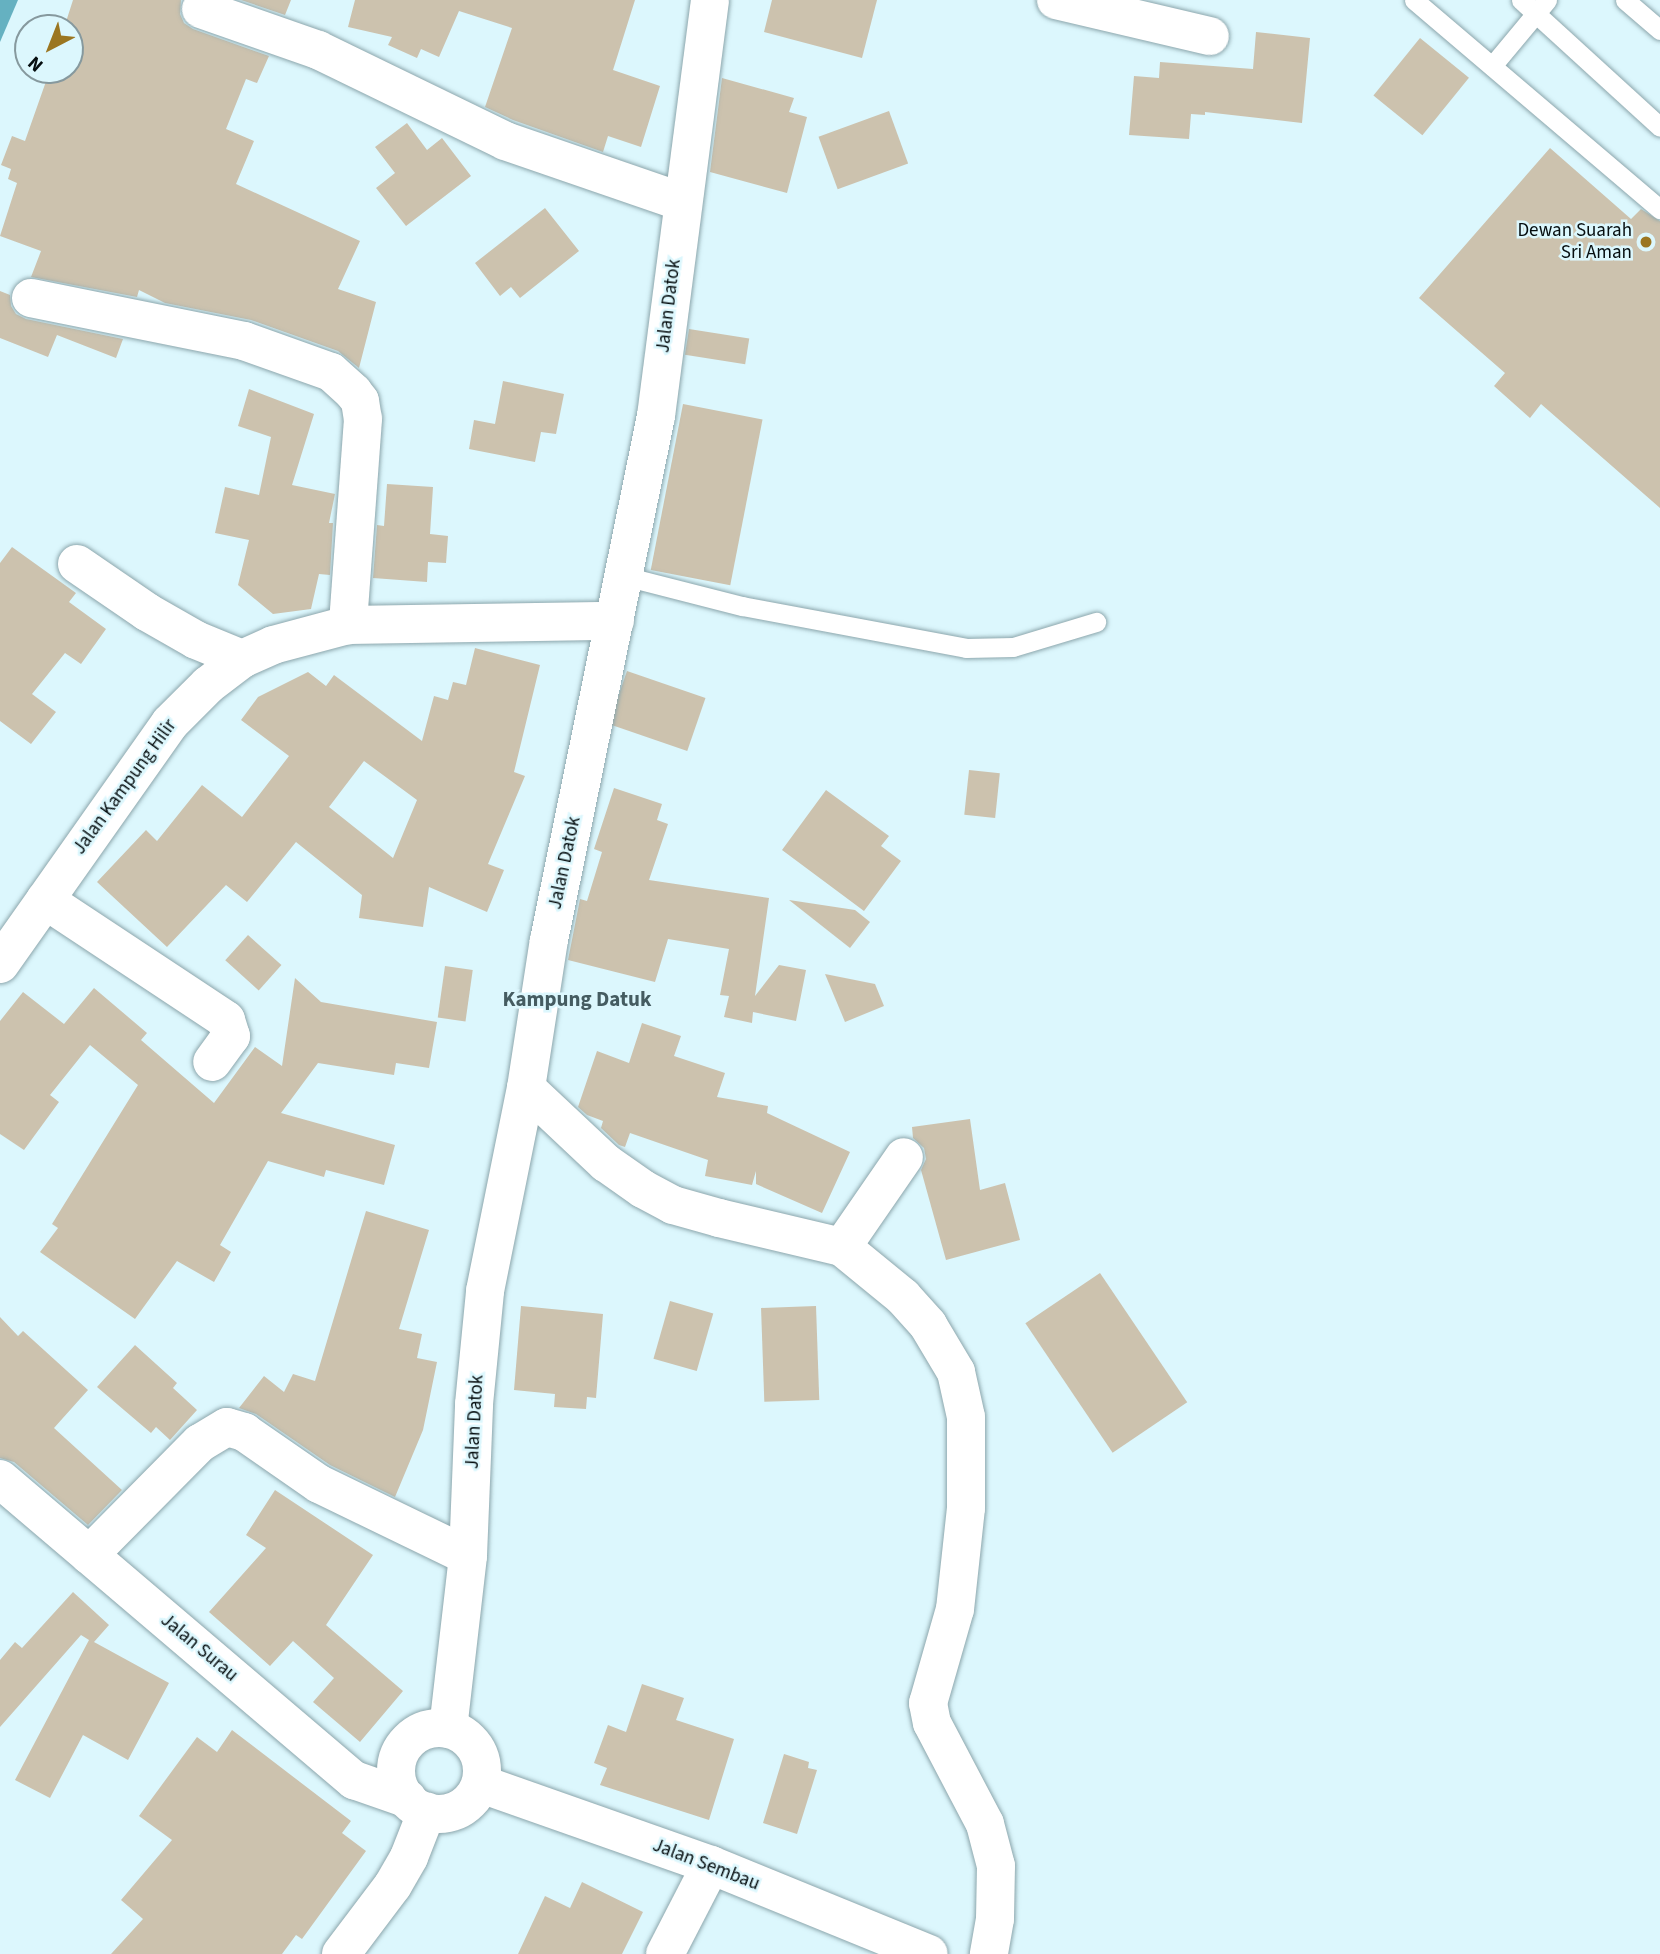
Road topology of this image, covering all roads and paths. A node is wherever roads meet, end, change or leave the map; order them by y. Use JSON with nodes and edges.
{"nodes":[{"id":1,"x":710,"y":0,"type":"edge"},
{"id":2,"x":1056,"y":0,"type":"edge"},
{"id":3,"x":1414,"y":0,"type":"edge"},
{"id":4,"x":1521,"y":0,"type":"edge"},
{"id":5,"x":1625,"y":0,"type":"edge"},
{"id":6,"x":1542,"y":7,"type":"edge"},
{"id":7,"x":201,"y":9,"type":"dead end"},
{"id":8,"x":1660,"y":30,"type":"edge"},
{"id":9,"x":1210,"y":36,"type":"dead end"},
{"id":10,"x":1492,"y":66,"type":"junction"},
{"id":11,"x":1660,"y":127,"type":"edge"},
{"id":12,"x":682,"y":202,"type":"junction"},
{"id":13,"x":1660,"y":209,"type":"edge"},
{"id":14,"x":31,"y":298,"type":"dead end"},
{"id":15,"x":77,"y":564,"type":"dead end"},
{"id":16,"x":624,"y":576,"type":"junction"},
{"id":17,"x":615,"y":621,"type":"junction"},
{"id":18,"x":1096,"y":622,"type":"dead end"},
{"id":19,"x":348,"y":625,"type":"junction"},
{"id":20,"x":242,"y":659,"type":"junction"},
{"id":21,"x":45,"y":900,"type":"junction"},
{"id":22,"x":0,"y":964,"type":"edge"},
{"id":23,"x":212,"y":1062,"type":"dead end"},
{"id":24,"x":526,"y":1088,"type":"junction"},
{"id":25,"x":904,"y":1157,"type":"dead end"},
{"id":26,"x":842,"y":1247,"type":"junction"},
{"id":27,"x":0,"y":1479,"type":"edge"},
{"id":28,"x":89,"y":1555,"type":"junction"},
{"id":29,"x":468,"y":1556,"type":"junction"},
{"id":30,"x":448,"y":1729,"type":"junction"},
{"id":31,"x":481,"y":1784,"type":"junction"},
{"id":32,"x":417,"y":1805,"type":"junction"},
{"id":33,"x":711,"y":1865,"type":"junction"},
{"id":34,"x":341,"y":1954,"type":"edge"},
{"id":35,"x":665,"y":1954,"type":"edge"},
{"id":36,"x":929,"y":1954,"type":"edge"},
{"id":37,"x":989,"y":1954,"type":"edge"}],
"edges":[{"from":1,"to":12,"type":"street","name":"Jalan Datok"},
{"from":2,"to":9,"type":"street"},
{"from":3,"to":10,"type":"lane"},
{"from":4,"to":6,"type":"lane"},
{"from":5,"to":8,"type":"lane"},
{"from":6,"to":10,"type":"lane"},
{"from":6,"to":11,"type":"lane"},
{"from":7,"to":12,"type":"street"},
{"from":10,"to":13,"type":"lane"},
{"from":12,"to":16,"type":"street","name":"Jalan Datok"},
{"from":14,"to":19,"type":"street"},
{"from":15,"to":20,"type":"street"},
{"from":16,"to":17,"type":"street","name":"Jalan Datok"},
{"from":16,"to":18,"type":"lane"},
{"from":17,"to":19,"type":"street","name":"Jalan Kampung Hilir"},
{"from":17,"to":24,"type":"street","name":"Jalan Datok"},
{"from":19,"to":20,"type":"street","name":"Jalan Kampung Hilir"},
{"from":20,"to":21,"type":"street","name":"Jalan Kampung Hilir"},
{"from":21,"to":22,"type":"street","name":"Jalan Kampung Hilir"},
{"from":21,"to":23,"type":"street"},
{"from":24,"to":26,"type":"street"},
{"from":24,"to":29,"type":"street","name":"Jalan Datok"},
{"from":25,"to":26,"type":"street"},
{"from":26,"to":37,"type":"street"},
{"from":27,"to":28,"type":"street","name":"Jalan Surau"},
{"from":28,"to":29,"type":"street"},
{"from":28,"to":32,"type":"street","name":"Jalan Surau"},
{"from":29,"to":30,"type":"street","name":"Jalan Datok"},
{"from":30,"to":31,"type":"street"},
{"from":30,"to":32,"type":"street"},
{"from":31,"to":32,"type":"street"},
{"from":31,"to":33,"type":"street","name":"Jalan Sembau"},
{"from":32,"to":34,"type":"street"},
{"from":33,"to":35,"type":"street"},
{"from":33,"to":36,"type":"street","name":"Jalan Sembau"}]}
